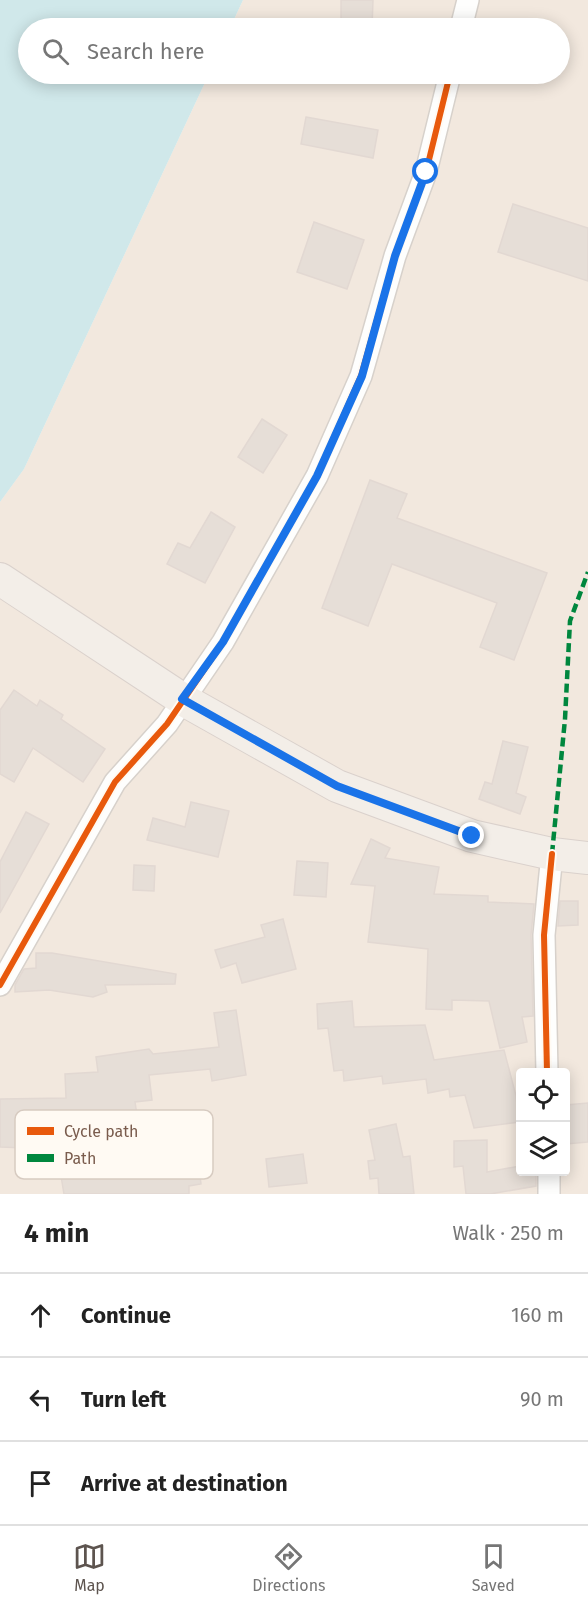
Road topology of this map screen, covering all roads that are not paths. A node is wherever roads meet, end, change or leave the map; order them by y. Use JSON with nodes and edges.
{"nodes":[{"id":1,"x":468,"y":0,"type":"edge"},
{"id":2,"x":464,"y":18,"type":"edge"},
{"id":3,"x":448,"y":84,"type":"edge"},
{"id":4,"x":0,"y":579,"type":"edge"},
{"id":5,"x":182,"y":699,"type":"junction"},
{"id":6,"x":552,"y":854,"type":"junction"},
{"id":7,"x":588,"y":858,"type":"edge"},
{"id":8,"x":0,"y":984,"type":"edge"},
{"id":9,"x":547,"y":1068,"type":"edge"},
{"id":10,"x":549,"y":1176,"type":"edge"},
{"id":11,"x":549,"y":1194,"type":"edge"}],
"edges":[{"from":1,"to":2,"type":"street"},
{"from":3,"to":5,"type":"street"},
{"from":4,"to":5,"type":"main road"},
{"from":5,"to":6,"type":"main road"},
{"from":5,"to":8,"type":"street"},
{"from":6,"to":7,"type":"main road"},
{"from":6,"to":9,"type":"street"},
{"from":10,"to":11,"type":"street"}]}
